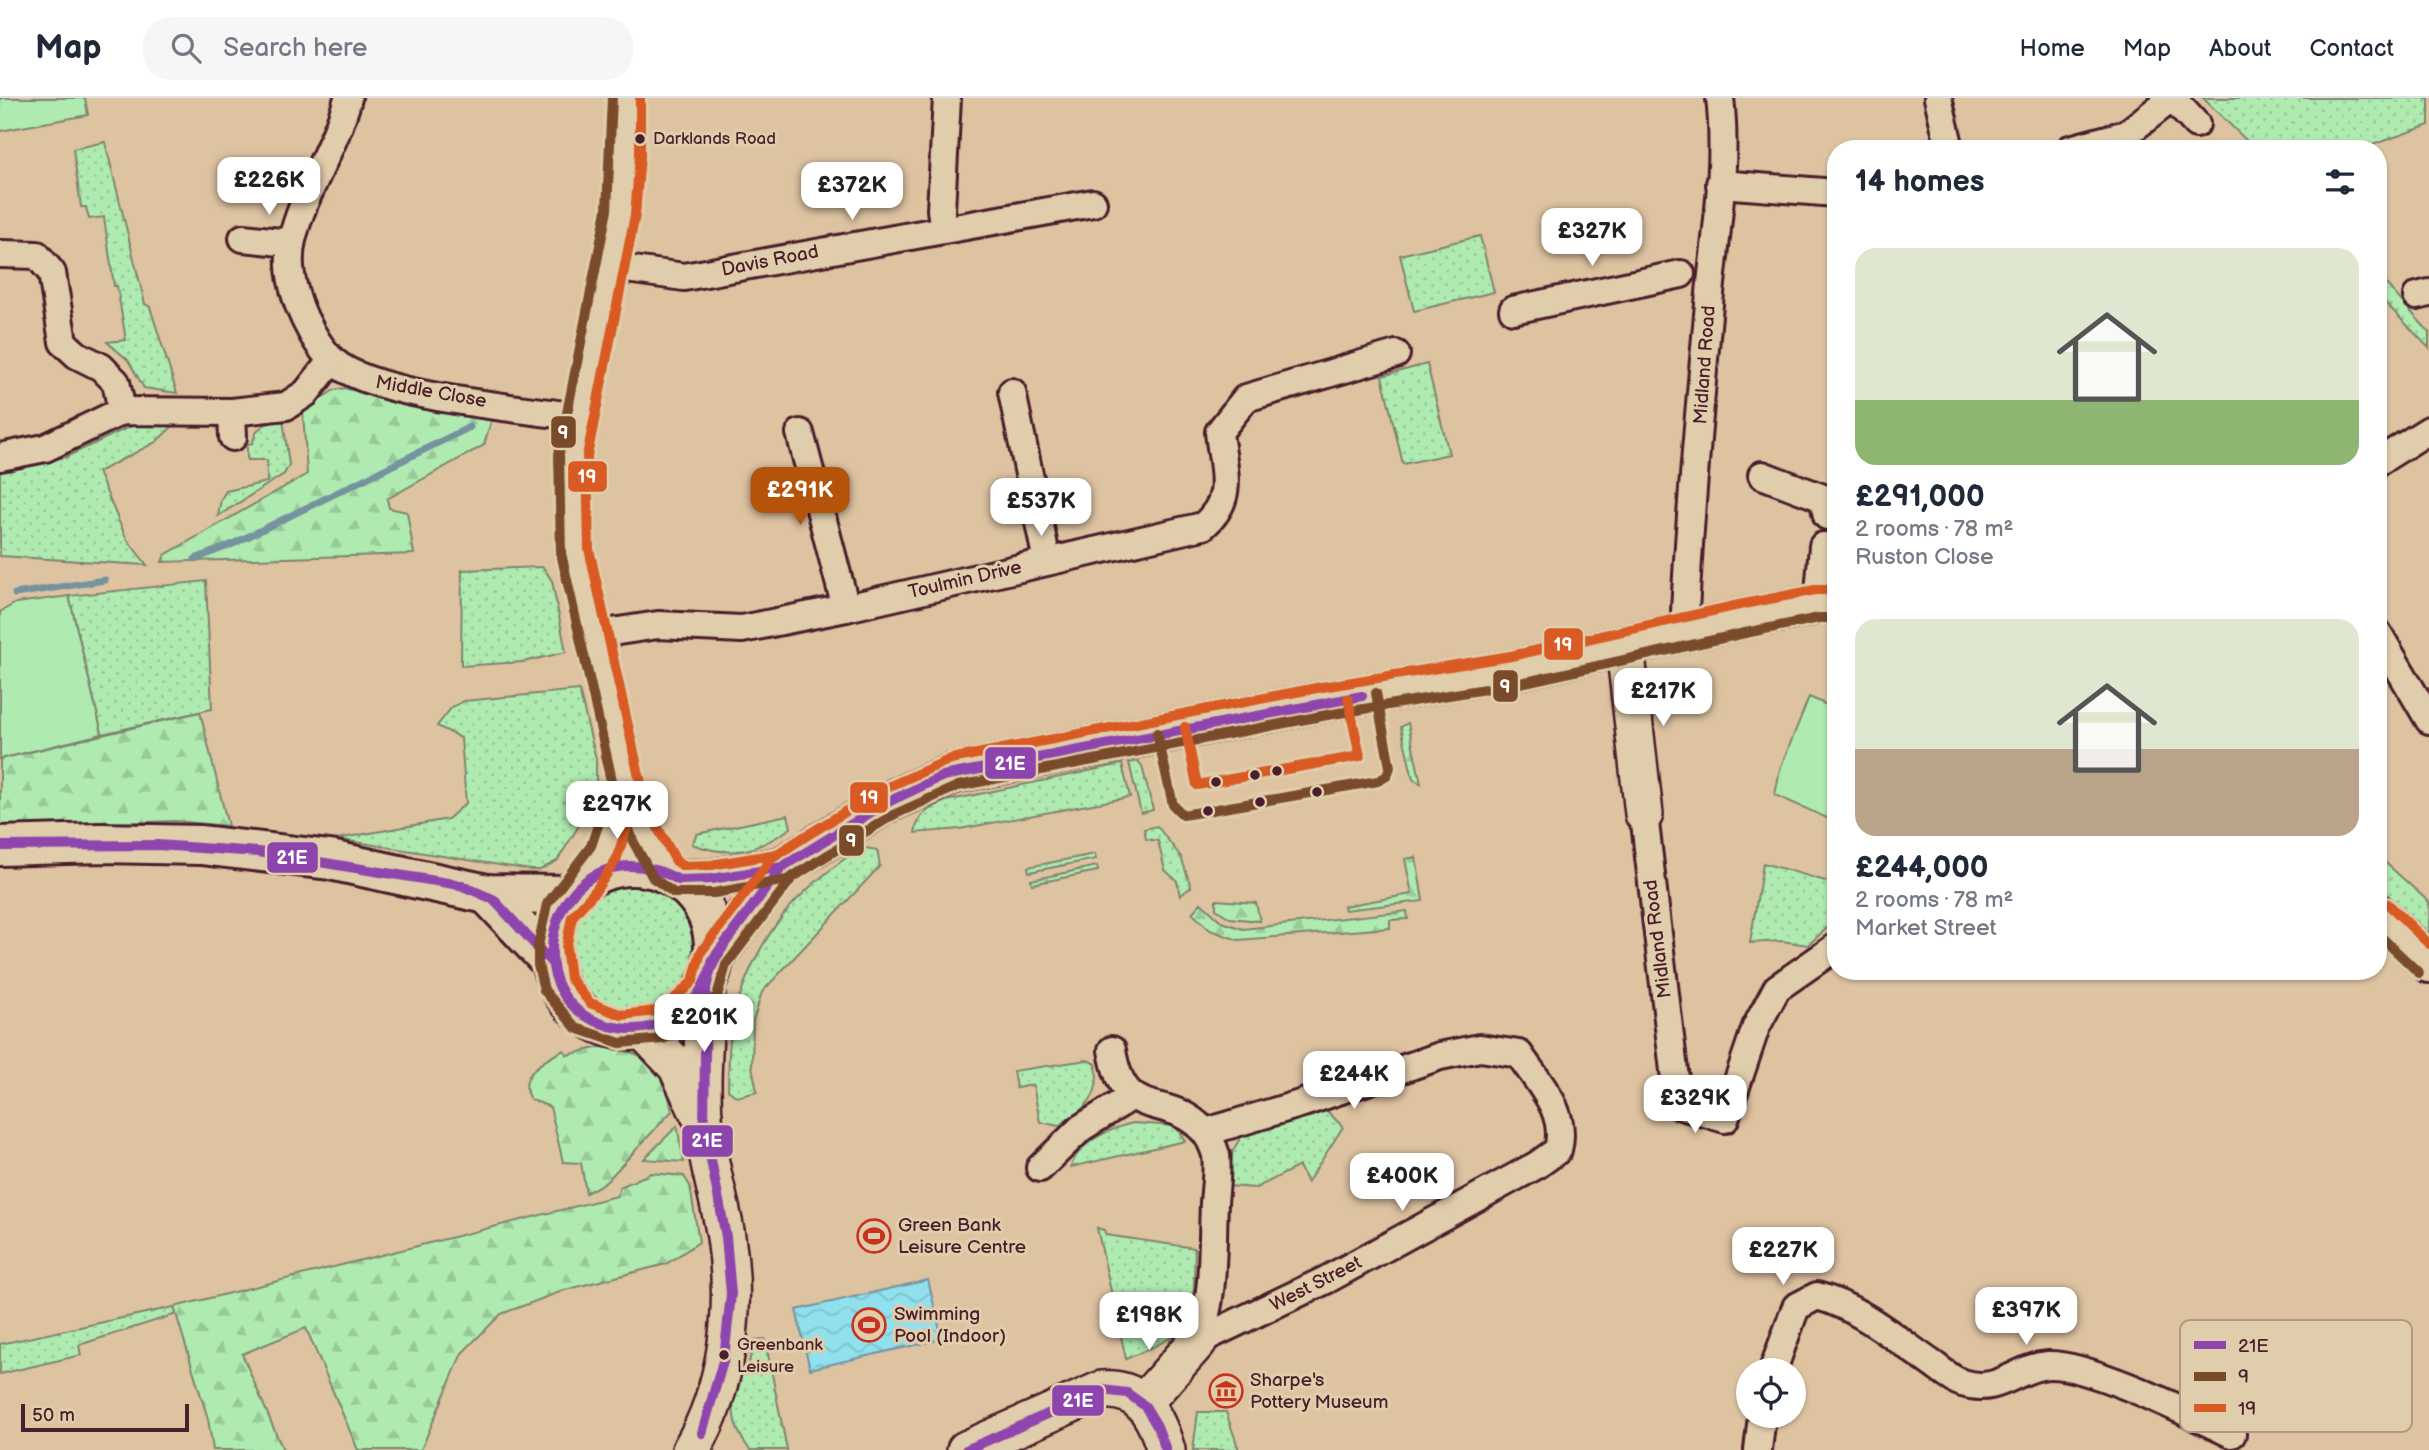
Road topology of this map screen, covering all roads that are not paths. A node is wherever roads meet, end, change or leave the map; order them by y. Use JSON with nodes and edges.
{"nodes":[{"id":1,"x":348,"y":98,"type":"edge"},
{"id":2,"x":626,"y":98,"type":"edge"},
{"id":3,"x":947,"y":98,"type":"edge"},
{"id":4,"x":1720,"y":98,"type":"edge"},
{"id":5,"x":1938,"y":98,"type":"edge"},
{"id":6,"x":2172,"y":98,"type":"edge"},
{"id":7,"x":2196,"y":124,"type":"dead end"},
{"id":8,"x":1948,"y":140,"type":"edge"},
{"id":9,"x":2104,"y":140,"type":"edge"},
{"id":10,"x":1720,"y":184,"type":"junction"},
{"id":11,"x":1827,"y":192,"type":"edge"},
{"id":12,"x":1093,"y":203,"type":"dead end"},
{"id":13,"x":944,"y":228,"type":"junction"},
{"id":14,"x":243,"y":238,"type":"dead end"},
{"id":15,"x":291,"y":243,"type":"junction"},
{"id":16,"x":0,"y":254,"type":"edge"},
{"id":17,"x":612,"y":267,"type":"junction"},
{"id":18,"x":1681,"y":274,"type":"dead end"},
{"id":19,"x":1513,"y":310,"type":"dead end"},
{"id":20,"x":1396,"y":355,"type":"dead end"},
{"id":21,"x":332,"y":360,"type":"junction"},
{"id":22,"x":1012,"y":392,"type":"dead end"},
{"id":23,"x":122,"y":411,"type":"junction"},
{"id":24,"x":579,"y":416,"type":"junction"},
{"id":25,"x":2429,"y":430,"type":"edge"},
{"id":26,"x":800,"y":433,"type":"dead end"},
{"id":27,"x":2387,"y":456,"type":"edge"},
{"id":28,"x":0,"y":457,"type":"edge"},
{"id":29,"x":1762,"y":475,"type":"dead end"},
{"id":30,"x":1827,"y":516,"type":"dead end"},
{"id":31,"x":1823,"y":546,"type":"dead end"},
{"id":32,"x":1046,"y":561,"type":"junction"},
{"id":33,"x":1827,"y":604,"type":"edge"},
{"id":34,"x":846,"y":608,"type":"junction"},
{"id":35,"x":1684,"y":632,"type":"junction"},
{"id":36,"x":592,"y":635,"type":"junction"},
{"id":37,"x":1625,"y":647,"type":"junction"},
{"id":38,"x":2387,"y":649,"type":"edge"},
{"id":39,"x":2429,"y":720,"type":"edge"},
{"id":40,"x":627,"y":784,"type":"junction"},
{"id":41,"x":1644,"y":814,"type":"joint"},
{"id":42,"x":0,"y":846,"type":"edge"},
{"id":43,"x":782,"y":867,"type":"junction"},
{"id":44,"x":672,"y":875,"type":"junction"},
{"id":45,"x":578,"y":888,"type":"junction"},
{"id":46,"x":487,"y":894,"type":"junction"},
{"id":47,"x":2387,"y":923,"type":"edge"},
{"id":48,"x":1827,"y":953,"type":"edge"},
{"id":49,"x":552,"y":963,"type":"junction"},
{"id":50,"x":2429,"y":963,"type":"edge"},
{"id":51,"x":710,"y":973,"type":"junction"},
{"id":52,"x":642,"y":1028,"type":"junction"},
{"id":53,"x":1112,"y":1050,"type":"dead end"},
{"id":54,"x":1131,"y":1097,"type":"junction"},
{"id":55,"x":704,"y":1124,"type":"junction"},
{"id":56,"x":1206,"y":1132,"type":"junction"},
{"id":57,"x":1040,"y":1168,"type":"dead end"},
{"id":58,"x":1198,"y":1341,"type":"junction"},
{"id":59,"x":1777,"y":1358,"type":"edge"},
{"id":60,"x":1143,"y":1403,"type":"junction"},
{"id":61,"x":2180,"y":1409,"type":"edge"},
{"id":62,"x":1761,"y":1428,"type":"edge"},
{"id":63,"x":2228,"y":1432,"type":"edge"},
{"id":64,"x":2232,"y":1434,"type":"dead end"},
{"id":65,"x":706,"y":1444,"type":"edge"},
{"id":66,"x":966,"y":1450,"type":"edge"},
{"id":67,"x":1166,"y":1450,"type":"edge"},
{"id":68,"x":1758,"y":1450,"type":"edge"}],
"edges":[{"from":1,"to":15,"type":"street","name":"Middle Close"},
{"from":2,"to":17,"type":"street"},
{"from":3,"to":13,"type":"street"},
{"from":4,"to":10,"type":"street","name":"Midland Road"},
{"from":5,"to":8,"type":"street"},
{"from":6,"to":7,"type":"street"},
{"from":6,"to":9,"type":"street"},
{"from":10,"to":11,"type":"street"},
{"from":10,"to":35,"type":"street","name":"Midland Road"},
{"from":12,"to":13,"type":"street","name":"Davis Road"},
{"from":13,"to":17,"type":"street","name":"Davis Road"},
{"from":14,"to":15,"type":"street"},
{"from":15,"to":21,"type":"street","name":"Middle Close"},
{"from":16,"to":23,"type":"street"},
{"from":17,"to":24,"type":"street"},
{"from":18,"to":19,"type":"street"},
{"from":20,"to":32,"type":"street","name":"Toulmin Drive"},
{"from":21,"to":23,"type":"street"},
{"from":21,"to":24,"type":"street","name":"Middle Close"},
{"from":22,"to":32,"type":"street"},
{"from":23,"to":28,"type":"street"},
{"from":24,"to":36,"type":"street"},
{"from":25,"to":27,"type":"street"},
{"from":26,"to":34,"type":"street"},
{"from":29,"to":30,"type":"street"},
{"from":31,"to":33,"type":"street"},
{"from":32,"to":34,"type":"street","name":"Toulmin Drive"},
{"from":33,"to":35,"type":"main road"},
{"from":34,"to":36,"type":"street","name":"Toulmin Drive"},
{"from":35,"to":37,"type":"main road"},
{"from":36,"to":40,"type":"street"},
{"from":37,"to":41,"type":"street","name":"Midland Road"},
{"from":37,"to":43,"type":"main road"},
{"from":38,"to":39,"type":"street"},
{"from":40,"to":44,"type":"street"},
{"from":40,"to":45,"type":"street"},
{"from":41,"to":48,"type":"street","name":"Midland Road"},
{"from":42,"to":46,"type":"main road"},
{"from":43,"to":44,"type":"main road"},
{"from":43,"to":51,"type":"main road"},
{"from":44,"to":45,"type":"main road"},
{"from":44,"to":51,"type":"main road"},
{"from":45,"to":46,"type":"main road"},
{"from":45,"to":49,"type":"main road"},
{"from":46,"to":49,"type":"main road"},
{"from":47,"to":50,"type":"main road"},
{"from":49,"to":52,"type":"main road"},
{"from":51,"to":52,"type":"main road"},
{"from":51,"to":55,"type":"street"},
{"from":52,"to":55,"type":"street"},
{"from":53,"to":54,"type":"street"},
{"from":54,"to":56,"type":"street"},
{"from":54,"to":57,"type":"street"},
{"from":55,"to":65,"type":"street"},
{"from":56,"to":58,"type":"street"},
{"from":56,"to":58,"type":"street","name":"West Street"},
{"from":58,"to":60,"type":"street","name":"West Street"},
{"from":59,"to":61,"type":"street"},
{"from":60,"to":66,"type":"street"},
{"from":60,"to":67,"type":"street"},
{"from":62,"to":68,"type":"street"},
{"from":63,"to":64,"type":"street"}]}
